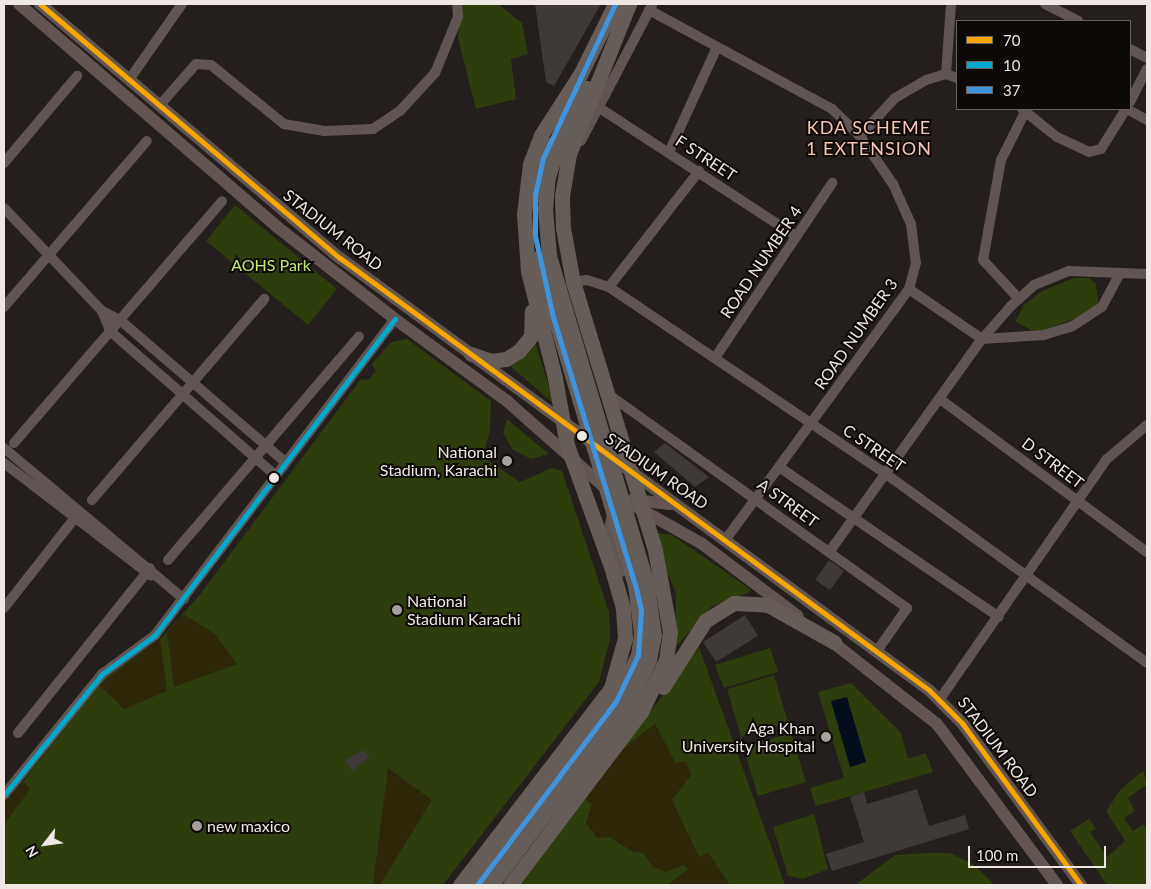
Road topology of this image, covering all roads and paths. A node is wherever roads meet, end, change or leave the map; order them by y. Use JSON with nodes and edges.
{"nodes":[{"id":1,"x":19,"y":4,"type":"edge"},
{"id":2,"x":40,"y":4,"type":"edge"},
{"id":3,"x":182,"y":4,"type":"edge"},
{"id":4,"x":457,"y":4,"type":"edge"},
{"id":5,"x":615,"y":4,"type":"edge"},
{"id":6,"x":630,"y":4,"type":"edge"},
{"id":7,"x":951,"y":4,"type":"edge"},
{"id":8,"x":1045,"y":4,"type":"edge"},
{"id":9,"x":651,"y":7,"type":"edge"},
{"id":10,"x":1076,"y":20,"type":"edge"},
{"id":11,"x":613,"y":37,"type":"junction"},
{"id":12,"x":717,"y":47,"type":"junction"},
{"id":13,"x":1131,"y":50,"type":"edge"},
{"id":14,"x":1147,"y":58,"type":"edge"},
{"id":15,"x":1147,"y":69,"type":"edge"},
{"id":16,"x":946,"y":74,"type":"junction"},
{"id":17,"x":77,"y":76,"type":"dead end"},
{"id":18,"x":579,"y":76,"type":"junction"},
{"id":19,"x":956,"y":78,"type":"edge"},
{"id":20,"x":129,"y":80,"type":"junction"},
{"id":21,"x":1131,"y":100,"type":"edge"},
{"id":22,"x":158,"y":106,"type":"junction"},
{"id":23,"x":598,"y":107,"type":"junction"},
{"id":24,"x":1024,"y":110,"type":"edge"},
{"id":25,"x":1126,"y":110,"type":"edge"},
{"id":26,"x":1129,"y":110,"type":"edge"},
{"id":27,"x":1147,"y":120,"type":"edge"},
{"id":28,"x":860,"y":136,"type":"junction"},
{"id":29,"x":147,"y":141,"type":"dead end"},
{"id":30,"x":669,"y":152,"type":"junction"},
{"id":31,"x":4,"y":163,"type":"edge"},
{"id":32,"x":699,"y":171,"type":"junction"},
{"id":33,"x":832,"y":183,"type":"dead end"},
{"id":34,"x":562,"y":196,"type":"junction"},
{"id":35,"x":222,"y":201,"type":"dead end"},
{"id":36,"x":4,"y":208,"type":"edge"},
{"id":37,"x":796,"y":236,"type":"junction"},
{"id":38,"x":48,"y":254,"type":"junction"},
{"id":39,"x":543,"y":256,"type":"junction"},
{"id":40,"x":528,"y":271,"type":"junction"},
{"id":41,"x":1147,"y":274,"type":"edge"},
{"id":42,"x":1119,"y":275,"type":"junction"},
{"id":43,"x":573,"y":282,"type":"junction"},
{"id":44,"x":609,"y":287,"type":"junction"},
{"id":45,"x":909,"y":288,"type":"junction"},
{"id":46,"x":264,"y":299,"type":"dead end"},
{"id":47,"x":1019,"y":299,"type":"junction"},
{"id":48,"x":4,"y":306,"type":"edge"},
{"id":49,"x":102,"y":311,"type":"junction"},
{"id":50,"x":120,"y":320,"type":"junction"},
{"id":51,"x":394,"y":320,"type":"junction"},
{"id":52,"x":110,"y":331,"type":"junction"},
{"id":53,"x":359,"y":336,"type":"dead end"},
{"id":54,"x":982,"y":339,"type":"junction"},
{"id":55,"x":471,"y":354,"type":"junction"},
{"id":56,"x":715,"y":358,"type":"junction"},
{"id":57,"x":192,"y":384,"type":"junction"},
{"id":58,"x":607,"y":388,"type":"junction"},
{"id":59,"x":182,"y":396,"type":"junction"},
{"id":60,"x":940,"y":399,"type":"junction"},
{"id":61,"x":810,"y":423,"type":"junction"},
{"id":62,"x":538,"y":425,"type":"junction"},
{"id":63,"x":1147,"y":425,"type":"edge"},
{"id":64,"x":568,"y":430,"type":"junction"},
{"id":65,"x":14,"y":443,"type":"dead end"},
{"id":66,"x":263,"y":445,"type":"junction"},
{"id":67,"x":4,"y":448,"type":"edge"},
{"id":68,"x":253,"y":457,"type":"junction"},
{"id":69,"x":4,"y":462,"type":"edge"},
{"id":70,"x":285,"y":462,"type":"junction"},
{"id":71,"x":574,"y":462,"type":"junction"},
{"id":72,"x":780,"y":467,"type":"junction"},
{"id":73,"x":632,"y":474,"type":"junction"},
{"id":74,"x":886,"y":474,"type":"junction"},
{"id":75,"x":275,"y":475,"type":"junction"},
{"id":76,"x":756,"y":498,"type":"junction"},
{"id":77,"x":92,"y":500,"type":"dead end"},
{"id":78,"x":1079,"y":502,"type":"junction"},
{"id":79,"x":637,"y":504,"type":"junction"},
{"id":80,"x":678,"y":506,"type":"junction"},
{"id":81,"x":77,"y":514,"type":"junction"},
{"id":82,"x":855,"y":516,"type":"junction"},
{"id":83,"x":726,"y":540,"type":"junction"},
{"id":84,"x":830,"y":551,"type":"junction"},
{"id":85,"x":1147,"y":552,"type":"edge"},
{"id":86,"x":168,"y":560,"type":"dead end"},
{"id":87,"x":147,"y":571,"type":"junction"},
{"id":88,"x":1028,"y":576,"type":"junction"},
{"id":89,"x":184,"y":599,"type":"junction"},
{"id":90,"x":4,"y":608,"type":"edge"},
{"id":91,"x":623,"y":608,"type":"junction"},
{"id":92,"x":999,"y":618,"type":"junction"},
{"id":93,"x":834,"y":642,"type":"junction"},
{"id":94,"x":877,"y":650,"type":"junction"},
{"id":95,"x":1147,"y":663,"type":"edge"},
{"id":96,"x":940,"y":699,"type":"junction"},
{"id":97,"x":644,"y":707,"type":"junction"},
{"id":98,"x":18,"y":733,"type":"dead end"},
{"id":99,"x":5,"y":789,"type":"edge"},
{"id":100,"x":527,"y":828,"type":"junction"},
{"id":101,"x":460,"y":885,"type":"edge"},
{"id":102,"x":477,"y":885,"type":"edge"},
{"id":103,"x":491,"y":885,"type":"edge"},
{"id":104,"x":510,"y":885,"type":"edge"},
{"id":105,"x":1057,"y":885,"type":"edge"},
{"id":106,"x":1081,"y":885,"type":"edge"}],
"edges":[{"from":1,"to":51,"type":"main road","name":"STADIUM ROAD"},
{"from":2,"to":20,"type":"main road","name":"STADIUM ROAD"},
{"from":3,"to":20,"type":"street"},
{"from":4,"to":22,"type":"street"},
{"from":5,"to":18,"type":"highway"},
{"from":6,"to":11,"type":"highway"},
{"from":7,"to":16,"type":"street"},
{"from":8,"to":10,"type":"street"},
{"from":9,"to":12,"type":"street","name":"ROAD NUMBER 3"},
{"from":9,"to":23,"type":"street"},
{"from":11,"to":34,"type":"highway"},
{"from":11,"to":39,"type":"highway"},
{"from":12,"to":28,"type":"street","name":"ROAD NUMBER 3"},
{"from":12,"to":30,"type":"street"},
{"from":13,"to":14,"type":"street"},
{"from":15,"to":21,"type":"street"},
{"from":16,"to":19,"type":"street"},
{"from":16,"to":28,"type":"street"},
{"from":17,"to":31,"type":"street"},
{"from":18,"to":39,"type":"highway"},
{"from":18,"to":40,"type":"highway"},
{"from":20,"to":22,"type":"main road","name":"STADIUM ROAD"},
{"from":22,"to":55,"type":"main road","name":"STADIUM ROAD"},
{"from":23,"to":30,"type":"street","name":"F STREET"},
{"from":23,"to":34,"type":"street"},
{"from":24,"to":25,"type":"street"},
{"from":24,"to":47,"type":"street"},
{"from":26,"to":27,"type":"street"},
{"from":28,"to":45,"type":"street","name":"ROAD NUMBER 3"},
{"from":29,"to":38,"type":"street"},
{"from":30,"to":32,"type":"street","name":"F STREET"},
{"from":32,"to":37,"type":"street","name":"F STREET"},
{"from":32,"to":44,"type":"street"},
{"from":33,"to":37,"type":"street","name":"ROAD NUMBER 4"},
{"from":34,"to":43,"type":"highway"},
{"from":35,"to":50,"type":"street"},
{"from":36,"to":38,"type":"street"},
{"from":37,"to":56,"type":"street","name":"ROAD NUMBER 4"},
{"from":38,"to":48,"type":"street"},
{"from":38,"to":49,"type":"street"},
{"from":39,"to":100,"type":"highway","bridge":true},
{"from":40,"to":55,"type":"highway"},
{"from":40,"to":64,"type":"highway"},
{"from":41,"to":42,"type":"street"},
{"from":42,"to":47,"type":"street"},
{"from":42,"to":54,"type":"street"},
{"from":43,"to":44,"type":"street","name":"C STREET"},
{"from":43,"to":58,"type":"highway"},
{"from":44,"to":56,"type":"street","name":"C STREET"},
{"from":45,"to":54,"type":"street"},
{"from":45,"to":61,"type":"street","name":"ROAD NUMBER 3"},
{"from":46,"to":57,"type":"street"},
{"from":47,"to":54,"type":"street"},
{"from":49,"to":50,"type":"street"},
{"from":49,"to":52,"type":"street"},
{"from":50,"to":52,"type":"street"},
{"from":50,"to":57,"type":"street"},
{"from":51,"to":62,"type":"main road","name":"STADIUM ROAD"},
{"from":51,"to":70,"type":"street"},
{"from":52,"to":59,"type":"street"},
{"from":52,"to":65,"type":"street"},
{"from":53,"to":66,"type":"street"},
{"from":54,"to":60,"type":"street"},
{"from":55,"to":64,"type":"main road","name":"STADIUM ROAD"},
{"from":56,"to":61,"type":"street","name":"C STREET"},
{"from":57,"to":59,"type":"street"},
{"from":57,"to":66,"type":"street"},
{"from":58,"to":64,"type":"main road"},
{"from":58,"to":73,"type":"highway"},
{"from":58,"to":76,"type":"street","name":"A STREET"},
{"from":59,"to":68,"type":"street"},
{"from":59,"to":77,"type":"street"},
{"from":60,"to":74,"type":"street"},
{"from":60,"to":78,"type":"street","name":"D STREET"},
{"from":61,"to":72,"type":"street","name":"ROAD NUMBER 3"},
{"from":61,"to":74,"type":"street","name":"C STREET"},
{"from":62,"to":64,"type":"main road"},
{"from":62,"to":71,"type":"main road","name":"STADIUM ROAD"},
{"from":63,"to":78,"type":"street"},
{"from":64,"to":71,"type":"highway"},
{"from":64,"to":73,"type":"main road","name":"STADIUM ROAD"},
{"from":66,"to":68,"type":"street"},
{"from":66,"to":70,"type":"street"},
{"from":67,"to":81,"type":"street"},
{"from":68,"to":75,"type":"street"},
{"from":68,"to":86,"type":"street"},
{"from":69,"to":81,"type":"street"},
{"from":70,"to":75,"type":"street"},
{"from":71,"to":79,"type":"main road","name":"STADIUM ROAD"},
{"from":71,"to":91,"type":"highway"},
{"from":72,"to":76,"type":"street","name":"ROAD NUMBER 3"},
{"from":72,"to":82,"type":"street"},
{"from":73,"to":79,"type":"highway"},
{"from":73,"to":80,"type":"main road","name":"STADIUM ROAD"},
{"from":74,"to":82,"type":"street"},
{"from":74,"to":88,"type":"street","name":"C STREET"},
{"from":75,"to":89,"type":"street"},
{"from":76,"to":83,"type":"street","name":"ROAD NUMBER 3"},
{"from":76,"to":84,"type":"street","name":"A STREET"},
{"from":78,"to":85,"type":"street","name":"D STREET"},
{"from":78,"to":88,"type":"street"},
{"from":79,"to":80,"type":"main road"},
{"from":79,"to":91,"type":"main road"},
{"from":79,"to":93,"type":"main road","name":"STADIUM ROAD"},
{"from":79,"to":97,"type":"highway"},
{"from":80,"to":83,"type":"main road","name":"STADIUM ROAD"},
{"from":81,"to":87,"type":"street"},
{"from":81,"to":90,"type":"street"},
{"from":82,"to":84,"type":"street"},
{"from":82,"to":92,"type":"street"},
{"from":83,"to":94,"type":"main road","name":"STADIUM ROAD"},
{"from":84,"to":94,"type":"street","name":"A STREET"},
{"from":87,"to":89,"type":"street"},
{"from":87,"to":98,"type":"street"},
{"from":88,"to":92,"type":"street"},
{"from":88,"to":95,"type":"street","name":"C STREET"},
{"from":89,"to":99,"type":"street"},
{"from":91,"to":101,"type":"highway"},
{"from":92,"to":96,"type":"street"},
{"from":93,"to":97,"type":"highway"},
{"from":93,"to":105,"type":"main road","name":"STADIUM ROAD"},
{"from":94,"to":96,"type":"main road","name":"STADIUM ROAD"},
{"from":96,"to":106,"type":"main road","name":"STADIUM ROAD"},
{"from":97,"to":104,"type":"highway"},
{"from":100,"to":102,"type":"highway"},
{"from":100,"to":103,"type":"highway"}]}
